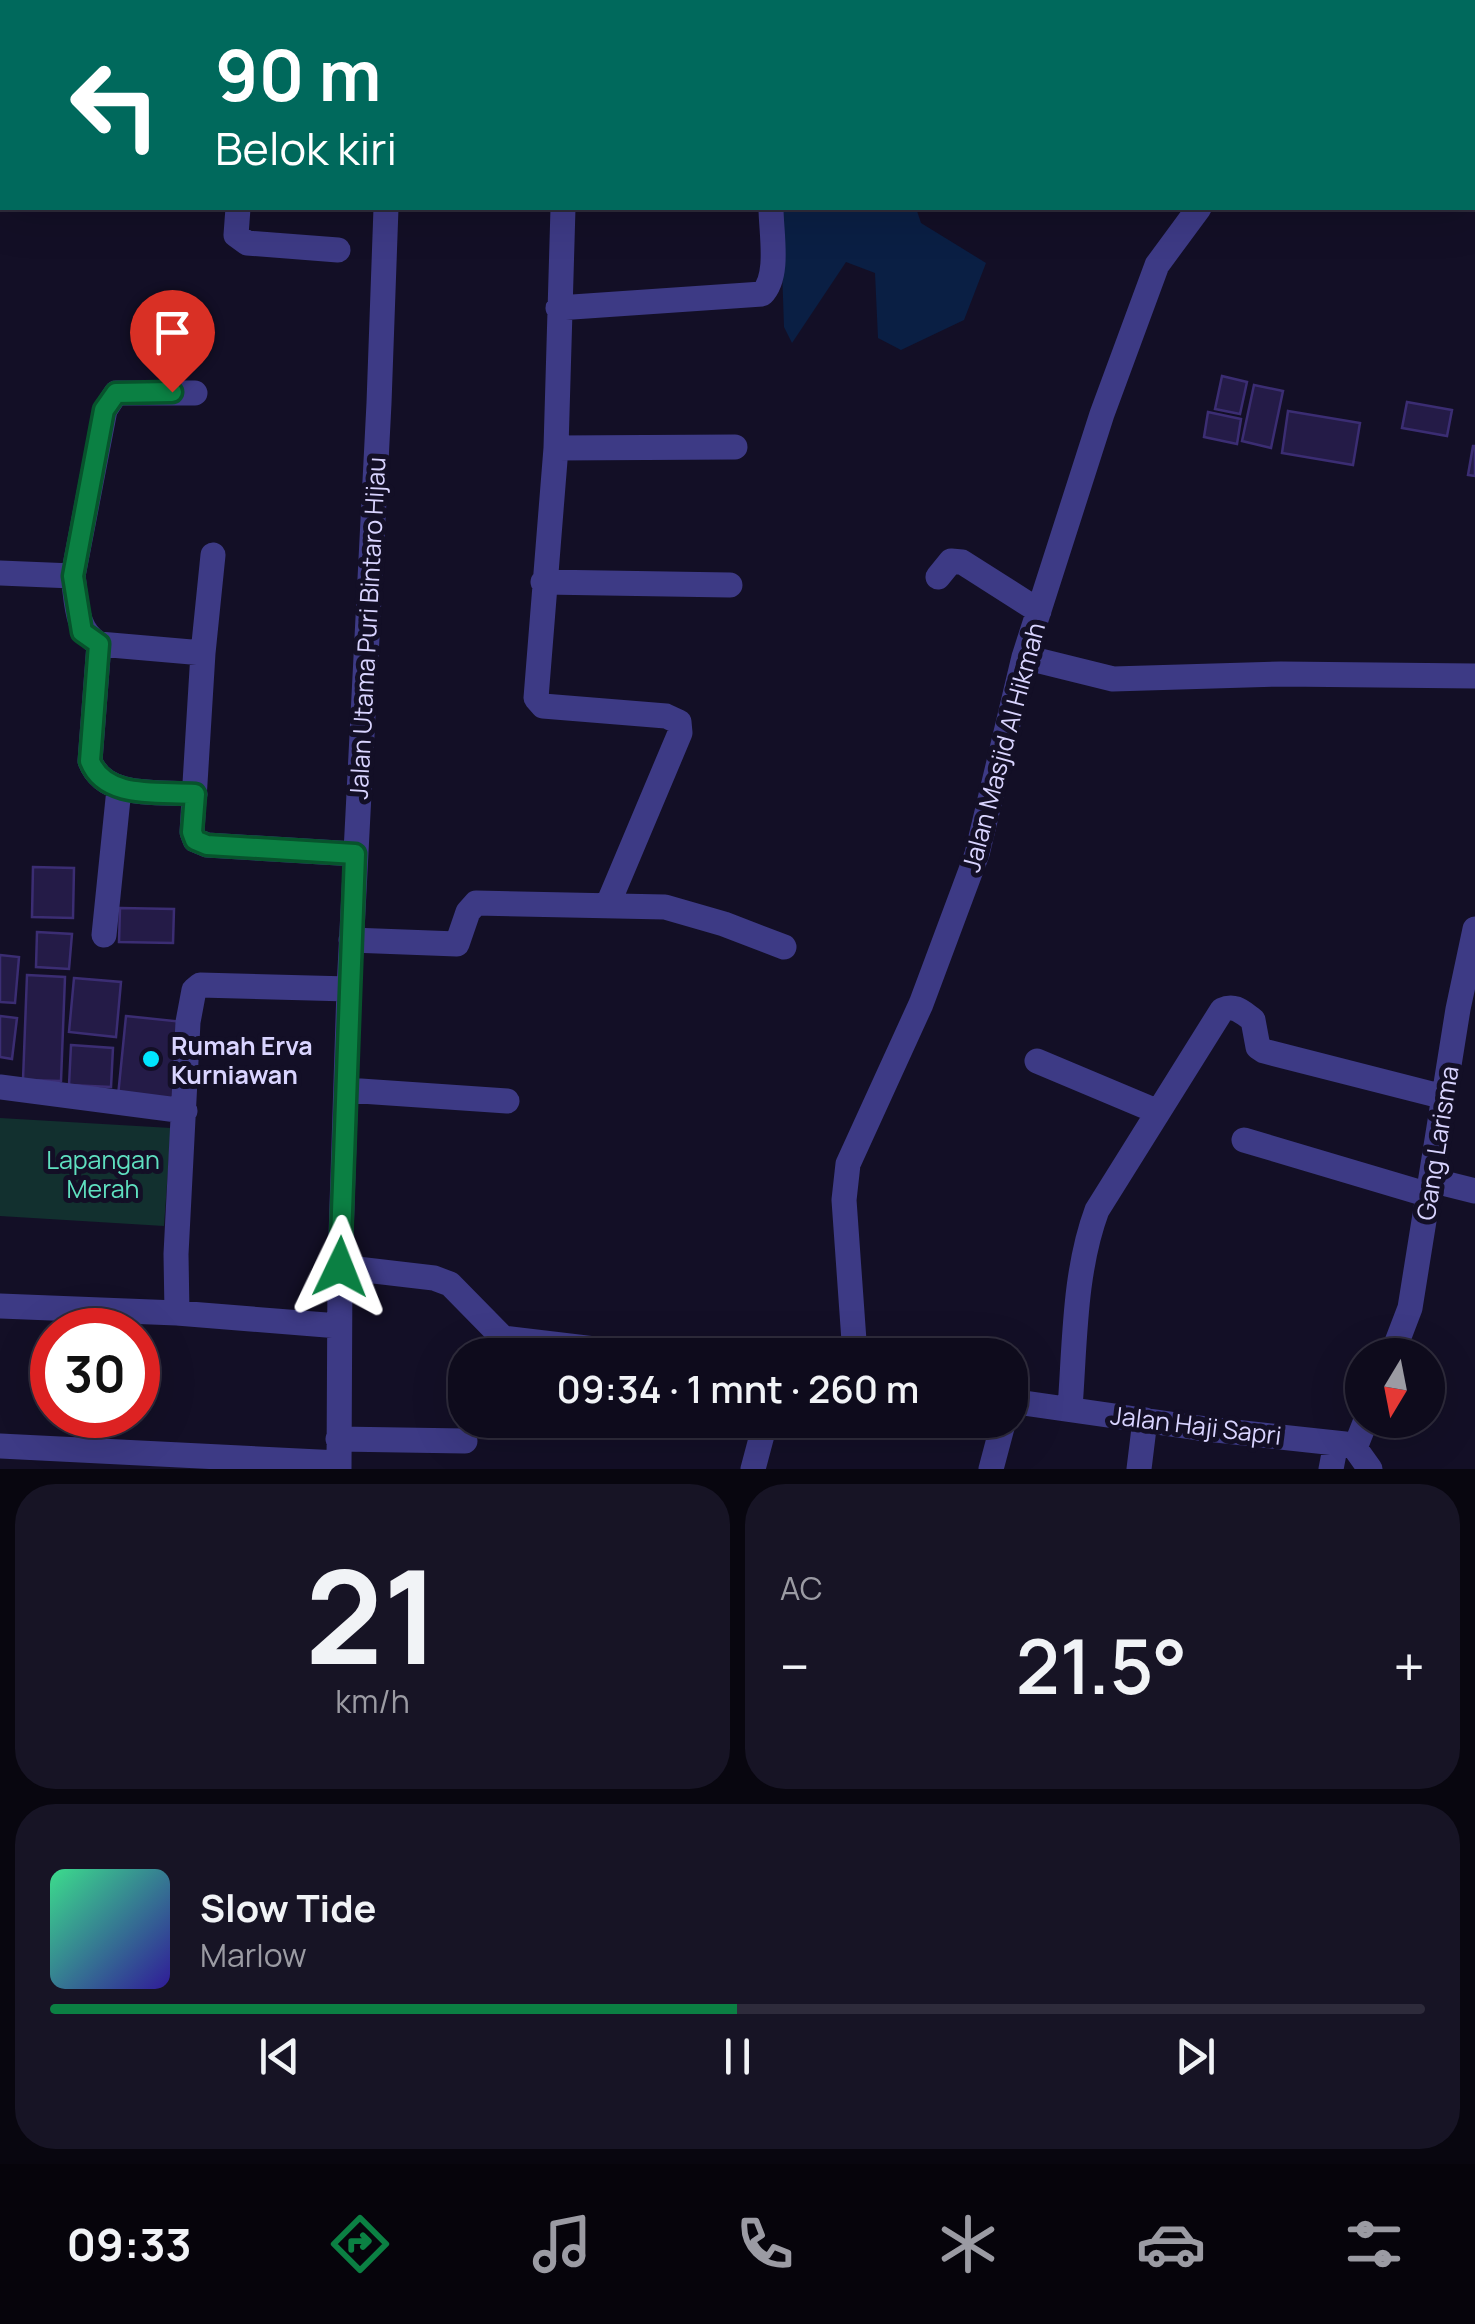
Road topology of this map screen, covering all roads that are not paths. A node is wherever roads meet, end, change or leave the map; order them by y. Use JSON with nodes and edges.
{"nodes":[{"id":1,"x":238,"y":210,"type":"edge"},
{"id":2,"x":386,"y":210,"type":"edge"},
{"id":3,"x":563,"y":210,"type":"edge"},
{"id":4,"x":770,"y":210,"type":"edge"},
{"id":5,"x":1198,"y":210,"type":"edge"},
{"id":6,"x":338,"y":250,"type":"dead end"},
{"id":7,"x":558,"y":308,"type":"junction"},
{"id":8,"x":195,"y":393,"type":"dead end"},
{"id":9,"x":735,"y":447,"type":"dead end"},
{"id":10,"x":556,"y":448,"type":"junction"},
{"id":11,"x":213,"y":555,"type":"dead end"},
{"id":12,"x":0,"y":573,"type":"edge"},
{"id":13,"x":73,"y":576,"type":"junction"},
{"id":14,"x":938,"y":577,"type":"dead end"},
{"id":15,"x":544,"y":582,"type":"junction"},
{"id":16,"x":730,"y":585,"type":"dead end"},
{"id":17,"x":1039,"y":611,"type":"junction"},
{"id":18,"x":99,"y":644,"type":"junction"},
{"id":19,"x":203,"y":653,"type":"junction"},
{"id":20,"x":1024,"y":657,"type":"junction"},
{"id":21,"x":1475,"y":676,"type":"edge"},
{"id":22,"x":119,"y":789,"type":"junction"},
{"id":23,"x":195,"y":794,"type":"junction"},
{"id":24,"x":355,"y":854,"type":"junction"},
{"id":25,"x":608,"y":904,"type":"junction"},
{"id":26,"x":1475,"y":929,"type":"edge"},
{"id":27,"x":104,"y":935,"type":"dead end"},
{"id":28,"x":351,"y":940,"type":"junction"},
{"id":29,"x":784,"y":947,"type":"dead end"},
{"id":30,"x":349,"y":989,"type":"junction"},
{"id":31,"x":1037,"y":1061,"type":"dead end"},
{"id":32,"x":0,"y":1087,"type":"edge"},
{"id":33,"x":346,"y":1090,"type":"junction"},
{"id":34,"x":1444,"y":1097,"type":"junction"},
{"id":35,"x":507,"y":1100,"type":"dead end"},
{"id":36,"x":185,"y":1111,"type":"junction"},
{"id":37,"x":1156,"y":1112,"type":"junction"},
{"id":38,"x":1244,"y":1140,"type":"dead end"},
{"id":39,"x":1430,"y":1188,"type":"junction"},
{"id":40,"x":1475,"y":1190,"type":"edge"},
{"id":41,"x":340,"y":1267,"type":"junction"},
{"id":42,"x":0,"y":1306,"type":"edge"},
{"id":43,"x":177,"y":1312,"type":"junction"},
{"id":44,"x":339,"y":1326,"type":"junction"},
{"id":45,"x":503,"y":1338,"type":"edge"},
{"id":46,"x":854,"y":1338,"type":"edge"},
{"id":47,"x":1399,"y":1338,"type":"edge"},
{"id":48,"x":1028,"y":1403,"type":"edge"},
{"id":49,"x":1070,"y":1408,"type":"junction"},
{"id":50,"x":1145,"y":1420,"type":"junction"},
{"id":51,"x":761,"y":1438,"type":"edge"},
{"id":52,"x":1000,"y":1438,"type":"edge"},
{"id":53,"x":465,"y":1441,"type":"dead end"},
{"id":54,"x":0,"y":1446,"type":"edge"},
{"id":55,"x":1353,"y":1453,"type":"edge"},
{"id":56,"x":339,"y":1457,"type":"edge"},
{"id":57,"x":49,"y":1460,"type":"edge"},
{"id":58,"x":753,"y":1469,"type":"edge"},
{"id":59,"x":992,"y":1469,"type":"edge"},
{"id":60,"x":1138,"y":1469,"type":"edge"},
{"id":61,"x":1331,"y":1469,"type":"edge"}],
"edges":[{"from":1,"to":6,"type":"street"},
{"from":2,"to":24,"type":"street","name":"Jalan Utama Puri Bintaro Hijau"},
{"from":3,"to":7,"type":"street"},
{"from":4,"to":7,"type":"street"},
{"from":5,"to":17,"type":"street","name":"Jalan Masjid Al Hikmah"},
{"from":7,"to":10,"type":"street"},
{"from":8,"to":13,"type":"street"},
{"from":9,"to":10,"type":"street"},
{"from":10,"to":15,"type":"street"},
{"from":11,"to":19,"type":"street"},
{"from":12,"to":13,"type":"street"},
{"from":13,"to":18,"type":"street"},
{"from":14,"to":17,"type":"street"},
{"from":15,"to":16,"type":"street"},
{"from":15,"to":25,"type":"street"},
{"from":17,"to":20,"type":"street","name":"Jalan Masjid Al Hikmah"},
{"from":18,"to":19,"type":"street"},
{"from":18,"to":22,"type":"street"},
{"from":19,"to":23,"type":"street"},
{"from":20,"to":21,"type":"street"},
{"from":20,"to":46,"type":"street","name":"Jalan Masjid Al Hikmah"},
{"from":22,"to":23,"type":"street"},
{"from":22,"to":27,"type":"street"},
{"from":23,"to":24,"type":"street"},
{"from":24,"to":28,"type":"street","name":"Jalan Utama Puri Bintaro Hijau"},
{"from":25,"to":28,"type":"street"},
{"from":25,"to":29,"type":"street"},
{"from":26,"to":34,"type":"street","name":"Gang Larisma"},
{"from":28,"to":30,"type":"street","name":"Jalan Utama Puri Bintaro Hijau"},
{"from":30,"to":33,"type":"street","name":"Jalan Utama Puri Bintaro Hijau"},
{"from":30,"to":36,"type":"street"},
{"from":31,"to":37,"type":"street"},
{"from":32,"to":36,"type":"street"},
{"from":33,"to":35,"type":"street"},
{"from":33,"to":41,"type":"street","name":"Jalan Utama Puri Bintaro Hijau"},
{"from":34,"to":37,"type":"street"},
{"from":34,"to":39,"type":"street","name":"Gang Larisma"},
{"from":36,"to":43,"type":"street"},
{"from":37,"to":49,"type":"street"},
{"from":38,"to":39,"type":"street"},
{"from":39,"to":40,"type":"street"},
{"from":39,"to":47,"type":"street","name":"Gang Larisma"},
{"from":41,"to":44,"type":"street","name":"Jalan Utama Puri Bintaro Hijau"},
{"from":41,"to":45,"type":"street"},
{"from":42,"to":43,"type":"street"},
{"from":43,"to":44,"type":"street"},
{"from":44,"to":56,"type":"street","name":"Jalan Utama Puri Bintaro Hijau"},
{"from":48,"to":49,"type":"street","name":"Jalan Haji Sapri"},
{"from":49,"to":50,"type":"street","name":"Jalan Haji Sapri"},
{"from":50,"to":55,"type":"street","name":"Jalan Haji Sapri"},
{"from":50,"to":60,"type":"street"},
{"from":51,"to":58,"type":"street"},
{"from":52,"to":59,"type":"street"},
{"from":53,"to":56,"type":"street"},
{"from":54,"to":57,"type":"street"},
{"from":55,"to":61,"type":"street"},
{"from":56,"to":57,"type":"street"}]}
